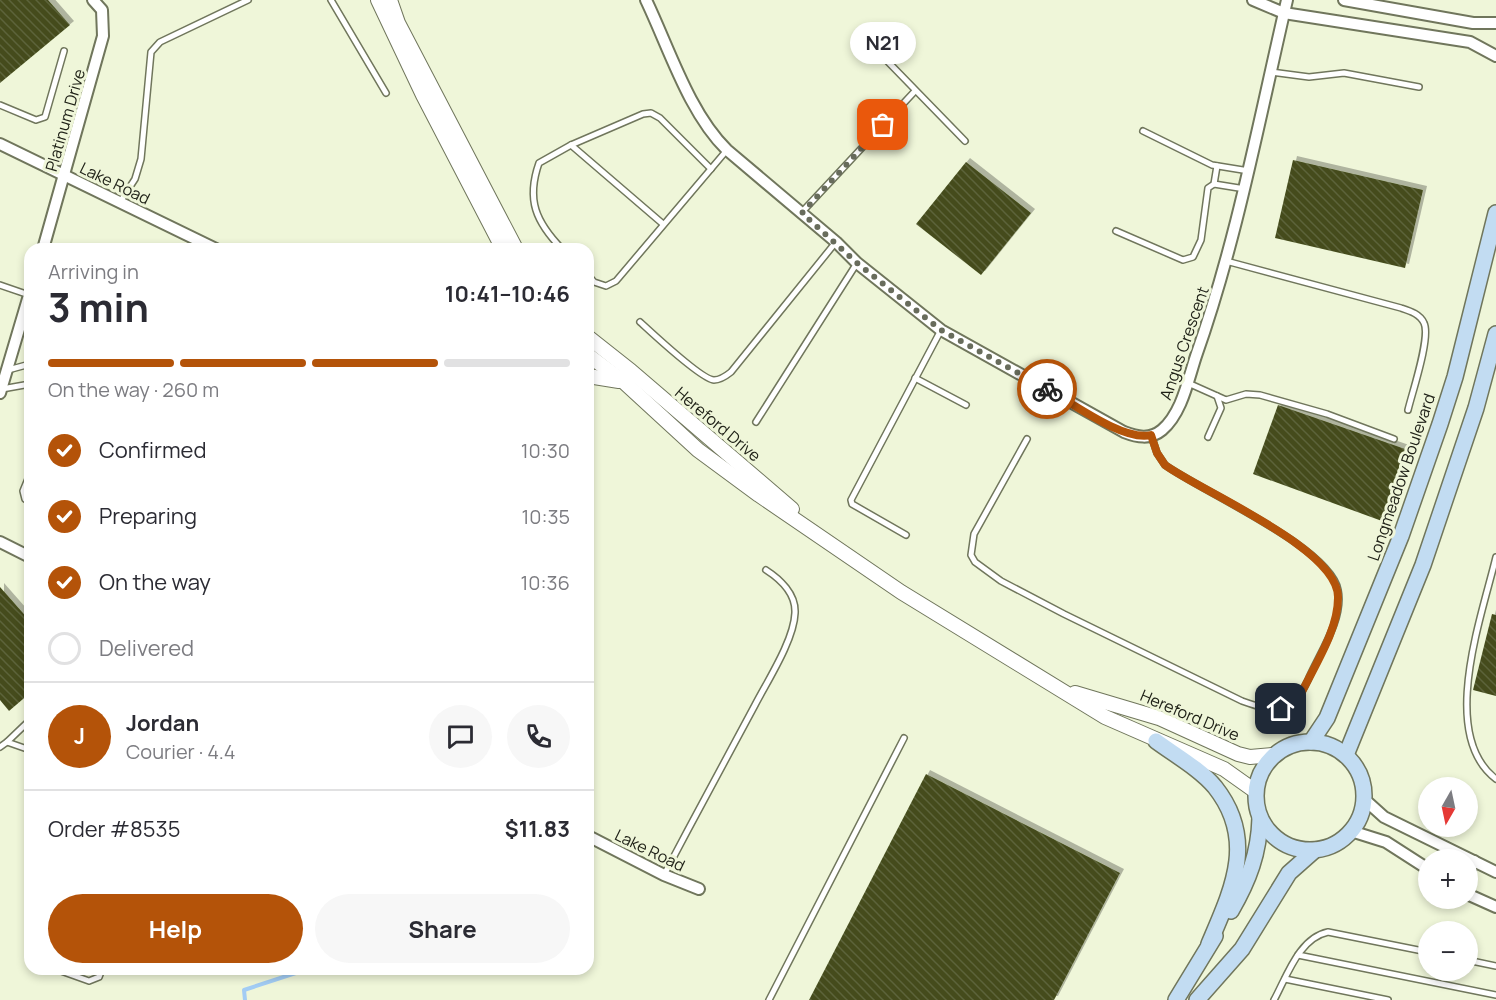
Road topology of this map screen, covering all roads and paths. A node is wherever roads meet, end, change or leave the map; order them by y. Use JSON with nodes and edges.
{"nodes":[{"id":1,"x":93,"y":0,"type":"edge"},
{"id":2,"x":248,"y":0,"type":"edge"},
{"id":3,"x":331,"y":0,"type":"edge"},
{"id":4,"x":378,"y":0,"type":"edge"},
{"id":5,"x":390,"y":0,"type":"edge"},
{"id":6,"x":646,"y":0,"type":"edge"},
{"id":7,"x":1253,"y":0,"type":"edge"},
{"id":8,"x":1287,"y":0,"type":"edge"},
{"id":9,"x":1344,"y":0,"type":"edge"},
{"id":10,"x":1284,"y":14,"type":"junction"},
{"id":11,"x":1496,"y":23,"type":"edge"},
{"id":12,"x":859,"y":32,"type":"dead end"},
{"id":13,"x":64,"y":51,"type":"dead end"},
{"id":14,"x":1496,"y":56,"type":"edge"},
{"id":15,"x":1271,"y":72,"type":"junction"},
{"id":16,"x":1419,"y":87,"type":"dead end"},
{"id":17,"x":915,"y":91,"type":"junction"},
{"id":18,"x":386,"y":93,"type":"dead end"},
{"id":19,"x":0,"y":105,"type":"edge"},
{"id":20,"x":1143,"y":131,"type":"dead end"},
{"id":21,"x":964,"y":141,"type":"dead end"},
{"id":22,"x":0,"y":144,"type":"edge"},
{"id":23,"x":571,"y":145,"type":"junction"},
{"id":24,"x":727,"y":150,"type":"junction"},
{"id":25,"x":1217,"y":166,"type":"junction"},
{"id":26,"x":711,"y":169,"type":"junction"},
{"id":27,"x":1249,"y":171,"type":"junction"},
{"id":28,"x":65,"y":175,"type":"junction"},
{"id":29,"x":1214,"y":184,"type":"junction"},
{"id":30,"x":1245,"y":189,"type":"junction"},
{"id":31,"x":120,"y":202,"type":"junction"},
{"id":32,"x":802,"y":213,"type":"junction"},
{"id":33,"x":1496,"y":213,"type":"edge"},
{"id":34,"x":663,"y":224,"type":"junction"},
{"id":35,"x":1116,"y":231,"type":"dead end"},
{"id":36,"x":836,"y":242,"type":"junction"},
{"id":37,"x":45,"y":243,"type":"edge"},
{"id":38,"x":204,"y":243,"type":"edge"},
{"id":39,"x":500,"y":243,"type":"edge"},
{"id":40,"x":513,"y":243,"type":"edge"},
{"id":41,"x":556,"y":243,"type":"edge"},
{"id":42,"x":1226,"y":261,"type":"junction"},
{"id":43,"x":857,"y":263,"type":"junction"},
{"id":44,"x":594,"y":282,"type":"edge"},
{"id":45,"x":0,"y":285,"type":"edge"},
{"id":46,"x":24,"y":291,"type":"edge"},
{"id":47,"x":24,"y":312,"type":"edge"},
{"id":48,"x":640,"y":322,"type":"dead end"},
{"id":49,"x":941,"y":330,"type":"junction"},
{"id":50,"x":1496,"y":334,"type":"edge"},
{"id":51,"x":594,"y":347,"type":"edge"},
{"id":52,"x":594,"y":348,"type":"edge"},
{"id":53,"x":24,"y":366,"type":"edge"},
{"id":54,"x":4,"y":374,"type":"edge"},
{"id":55,"x":594,"y":377,"type":"edge"},
{"id":56,"x":915,"y":378,"type":"junction"},
{"id":57,"x":624,"y":382,"type":"junction"},
{"id":58,"x":1187,"y":382,"type":"junction"},
{"id":59,"x":24,"y":385,"type":"edge"},
{"id":60,"x":1,"y":391,"type":"edge"},
{"id":61,"x":1217,"y":396,"type":"junction"},
{"id":62,"x":966,"y":405,"type":"dead end"},
{"id":63,"x":1408,"y":410,"type":"dead end"},
{"id":64,"x":756,"y":422,"type":"dead end"},
{"id":65,"x":1151,"y":435,"type":"junction"},
{"id":66,"x":1208,"y":437,"type":"dead end"},
{"id":67,"x":1027,"y":439,"type":"dead end"},
{"id":68,"x":1394,"y":439,"type":"dead end"},
{"id":69,"x":906,"y":535,"type":"dead end"},
{"id":70,"x":825,"y":539,"type":"junction"},
{"id":71,"x":0,"y":542,"type":"edge"},
{"id":72,"x":24,"y":554,"type":"edge"},
{"id":73,"x":1496,"y":557,"type":"edge"},
{"id":74,"x":766,"y":570,"type":"dead end"},
{"id":75,"x":1061,"y":689,"type":"junction"},
{"id":76,"x":24,"y":726,"type":"edge"},
{"id":77,"x":904,"y":738,"type":"dead end"},
{"id":78,"x":1156,"y":741,"type":"junction"},
{"id":79,"x":7,"y":742,"type":"junction"},
{"id":80,"x":1311,"y":742,"type":"junction"},
{"id":81,"x":0,"y":747,"type":"edge"},
{"id":82,"x":24,"y":748,"type":"edge"},
{"id":83,"x":1273,"y":755,"type":"junction"},
{"id":84,"x":1346,"y":755,"type":"junction"},
{"id":85,"x":1496,"y":779,"type":"edge"},
{"id":86,"x":1255,"y":791,"type":"junction"},
{"id":87,"x":1364,"y":799,"type":"junction"},
{"id":88,"x":1260,"y":817,"type":"junction"},
{"id":89,"x":1351,"y":831,"type":"junction"},
{"id":90,"x":594,"y":839,"type":"edge"},
{"id":91,"x":1449,"y":849,"type":"edge"},
{"id":92,"x":1315,"y":850,"type":"junction"},
{"id":93,"x":1418,"y":863,"type":"edge"},
{"id":94,"x":1478,"y":863,"type":"edge"},
{"id":95,"x":1496,"y":872,"type":"edge"},
{"id":96,"x":664,"y":875,"type":"junction"},
{"id":97,"x":699,"y":889,"type":"dead end"},
{"id":98,"x":1478,"y":899,"type":"edge"},
{"id":99,"x":1496,"y":907,"type":"edge"},
{"id":100,"x":1209,"y":944,"type":"junction"},
{"id":101,"x":1418,"y":950,"type":"edge"},
{"id":102,"x":1298,"y":955,"type":"junction"},
{"id":103,"x":1478,"y":962,"type":"edge"},
{"id":104,"x":1496,"y":966,"type":"edge"},
{"id":105,"x":72,"y":975,"type":"edge"},
{"id":106,"x":100,"y":975,"type":"edge"},
{"id":107,"x":1285,"y":979,"type":"junction"},
{"id":108,"x":1496,"y":995,"type":"edge"},
{"id":109,"x":769,"y":1000,"type":"edge"},
{"id":110,"x":1176,"y":1000,"type":"edge"},
{"id":111,"x":1197,"y":1000,"type":"edge"},
{"id":112,"x":1274,"y":1000,"type":"edge"},
{"id":113,"x":1388,"y":1000,"type":"edge"}],
"edges":[{"from":1,"to":28,"type":"street","name":"Platinum Drive"},
{"from":2,"to":31,"type":"lane"},
{"from":3,"to":18,"type":"lane"},
{"from":4,"to":39,"type":"street"},
{"from":5,"to":40,"type":"street"},
{"from":6,"to":24,"type":"street"},
{"from":7,"to":10,"type":"street"},
{"from":8,"to":10,"type":"street","name":"Angus Crescent"},
{"from":9,"to":11,"type":"street"},
{"from":10,"to":14,"type":"street"},
{"from":10,"to":15,"type":"street","name":"Angus Crescent"},
{"from":12,"to":17,"type":"lane"},
{"from":13,"to":19,"type":"lane"},
{"from":15,"to":16,"type":"lane"},
{"from":15,"to":27,"type":"street","name":"Angus Crescent"},
{"from":17,"to":21,"type":"lane"},
{"from":17,"to":32,"type":"lane"},
{"from":20,"to":25,"type":"lane"},
{"from":22,"to":28,"type":"street","name":"Lake Road"},
{"from":23,"to":26,"type":"lane"},
{"from":23,"to":34,"type":"lane"},
{"from":23,"to":41,"type":"lane"},
{"from":24,"to":26,"type":"lane"},
{"from":24,"to":32,"type":"street"},
{"from":25,"to":27,"type":"lane"},
{"from":25,"to":29,"type":"lane"},
{"from":26,"to":34,"type":"lane"},
{"from":27,"to":30,"type":"street","name":"Angus Crescent"},
{"from":28,"to":31,"type":"street","name":"Lake Road"},
{"from":28,"to":37,"type":"street","name":"Platinum Drive"},
{"from":29,"to":30,"type":"lane"},
{"from":29,"to":35,"type":"lane"},
{"from":30,"to":42,"type":"street","name":"Angus Crescent"},
{"from":31,"to":38,"type":"street","name":"Lake Road"},
{"from":32,"to":36,"type":"street"},
{"from":33,"to":80,"type":"main road","name":"Longmeadow Boulevard"},
{"from":34,"to":44,"type":"lane"},
{"from":36,"to":43,"type":"street"},
{"from":36,"to":48,"type":"lane"},
{"from":42,"to":58,"type":"street","name":"Angus Crescent"},
{"from":42,"to":63,"type":"lane"},
{"from":43,"to":49,"type":"street"},
{"from":43,"to":64,"type":"lane"},
{"from":45,"to":46,"type":"lane"},
{"from":47,"to":54,"type":"street"},
{"from":49,"to":56,"type":"lane"},
{"from":49,"to":65,"type":"street"},
{"from":50,"to":84,"type":"main road"},
{"from":51,"to":70,"type":"street","name":"Hereford Drive"},
{"from":52,"to":57,"type":"street","name":"Hereford Drive"},
{"from":53,"to":54,"type":"lane"},
{"from":54,"to":60,"type":"street"},
{"from":55,"to":57,"type":"street"},
{"from":56,"to":62,"type":"lane"},
{"from":56,"to":69,"type":"lane"},
{"from":57,"to":70,"type":"street","name":"Hereford Drive"},
{"from":58,"to":61,"type":"lane"},
{"from":58,"to":65,"type":"street","name":"Angus Crescent"},
{"from":59,"to":60,"type":"lane"},
{"from":61,"to":66,"type":"lane"},
{"from":61,"to":68,"type":"lane"},
{"from":65,"to":67,"type":"lane"},
{"from":70,"to":75,"type":"street","name":"Hereford Drive"},
{"from":71,"to":72,"type":"street"},
{"from":73,"to":85,"type":"lane"},
{"from":74,"to":96,"type":"lane"},
{"from":75,"to":78,"type":"street","name":"Hereford Drive"},
{"from":75,"to":83,"type":"street","name":"Hereford Drive"},
{"from":76,"to":79,"type":"lane"},
{"from":77,"to":109,"type":"lane"},
{"from":78,"to":86,"type":"street","name":"Hereford Drive"},
{"from":78,"to":100,"type":"main road"},
{"from":79,"to":81,"type":"lane"},
{"from":79,"to":82,"type":"lane"},
{"from":80,"to":83,"type":"main road"},
{"from":80,"to":84,"type":"main road"},
{"from":83,"to":86,"type":"main road"},
{"from":84,"to":87,"type":"main road"},
{"from":86,"to":88,"type":"main road"},
{"from":87,"to":89,"type":"main road"},
{"from":87,"to":91,"type":"street"},
{"from":88,"to":92,"type":"main road"},
{"from":88,"to":100,"type":"main road"},
{"from":89,"to":92,"type":"main road"},
{"from":89,"to":93,"type":"street"},
{"from":90,"to":96,"type":"street","name":"Lake Road"},
{"from":92,"to":111,"type":"main road"},
{"from":94,"to":95,"type":"street"},
{"from":96,"to":97,"type":"street","name":"Lake Road"},
{"from":98,"to":99,"type":"street"},
{"from":100,"to":110,"type":"main road"},
{"from":101,"to":102,"type":"lane"},
{"from":102,"to":107,"type":"lane"},
{"from":102,"to":108,"type":"lane"},
{"from":103,"to":104,"type":"lane"},
{"from":105,"to":106,"type":"lane"},
{"from":107,"to":112,"type":"lane"},
{"from":107,"to":113,"type":"lane"}]}
